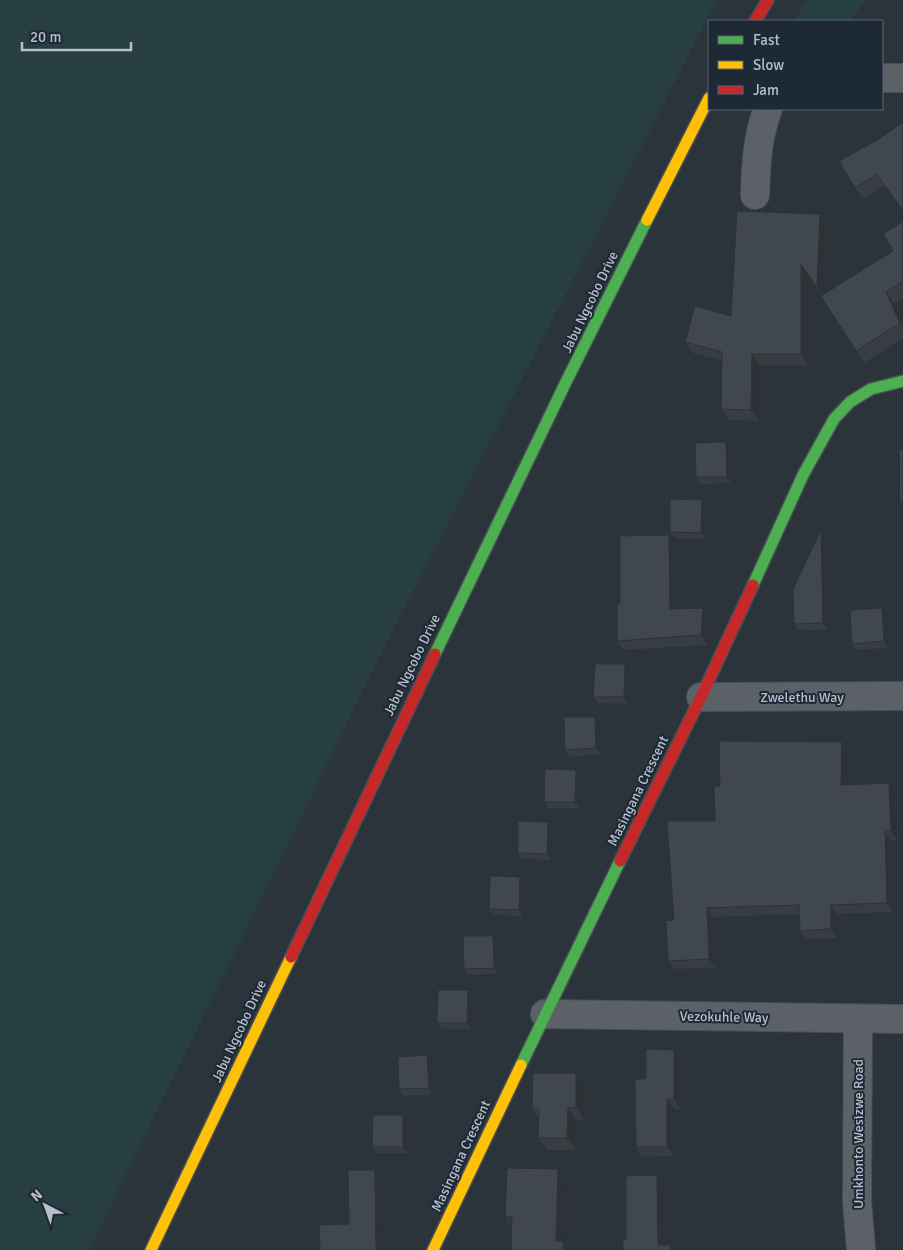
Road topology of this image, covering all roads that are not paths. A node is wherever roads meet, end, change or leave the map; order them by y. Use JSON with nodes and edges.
{"nodes":[{"id":1,"x":768,"y":0,"type":"edge"},
{"id":2,"x":756,"y":20,"type":"edge"},
{"id":3,"x":883,"y":78,"type":"edge"},
{"id":4,"x":903,"y":78,"type":"edge"},
{"id":5,"x":708,"y":100,"type":"edge"},
{"id":6,"x":768,"y":110,"type":"edge"},
{"id":7,"x":755,"y":195,"type":"dead end"},
{"id":8,"x":903,"y":381,"type":"edge"},
{"id":9,"x":903,"y":696,"type":"edge"},
{"id":10,"x":701,"y":697,"type":"junction"},
{"id":11,"x":545,"y":1014,"type":"junction"},
{"id":12,"x":858,"y":1019,"type":"junction"},
{"id":13,"x":903,"y":1019,"type":"edge"},
{"id":14,"x":151,"y":1250,"type":"edge"},
{"id":15,"x":433,"y":1250,"type":"edge"},
{"id":16,"x":861,"y":1250,"type":"edge"}],
"edges":[{"from":1,"to":2,"type":"main road"},
{"from":3,"to":4,"type":"street"},
{"from":5,"to":14,"type":"main road","name":"Jabu Ngcobo Drive"},
{"from":6,"to":7,"type":"street"},
{"from":8,"to":10,"type":"main road","name":"Masingana Crescent"},
{"from":9,"to":10,"type":"street","name":"Zwelethu Way"},
{"from":10,"to":11,"type":"main road","name":"Masingana Crescent"},
{"from":11,"to":12,"type":"street","name":"Vezokuhle Way"},
{"from":11,"to":15,"type":"main road","name":"Masingana Crescent"},
{"from":12,"to":13,"type":"street","name":"Vezokuhle Way"},
{"from":12,"to":16,"type":"street","name":"Umkhonto Wesizwe Road"}]}
